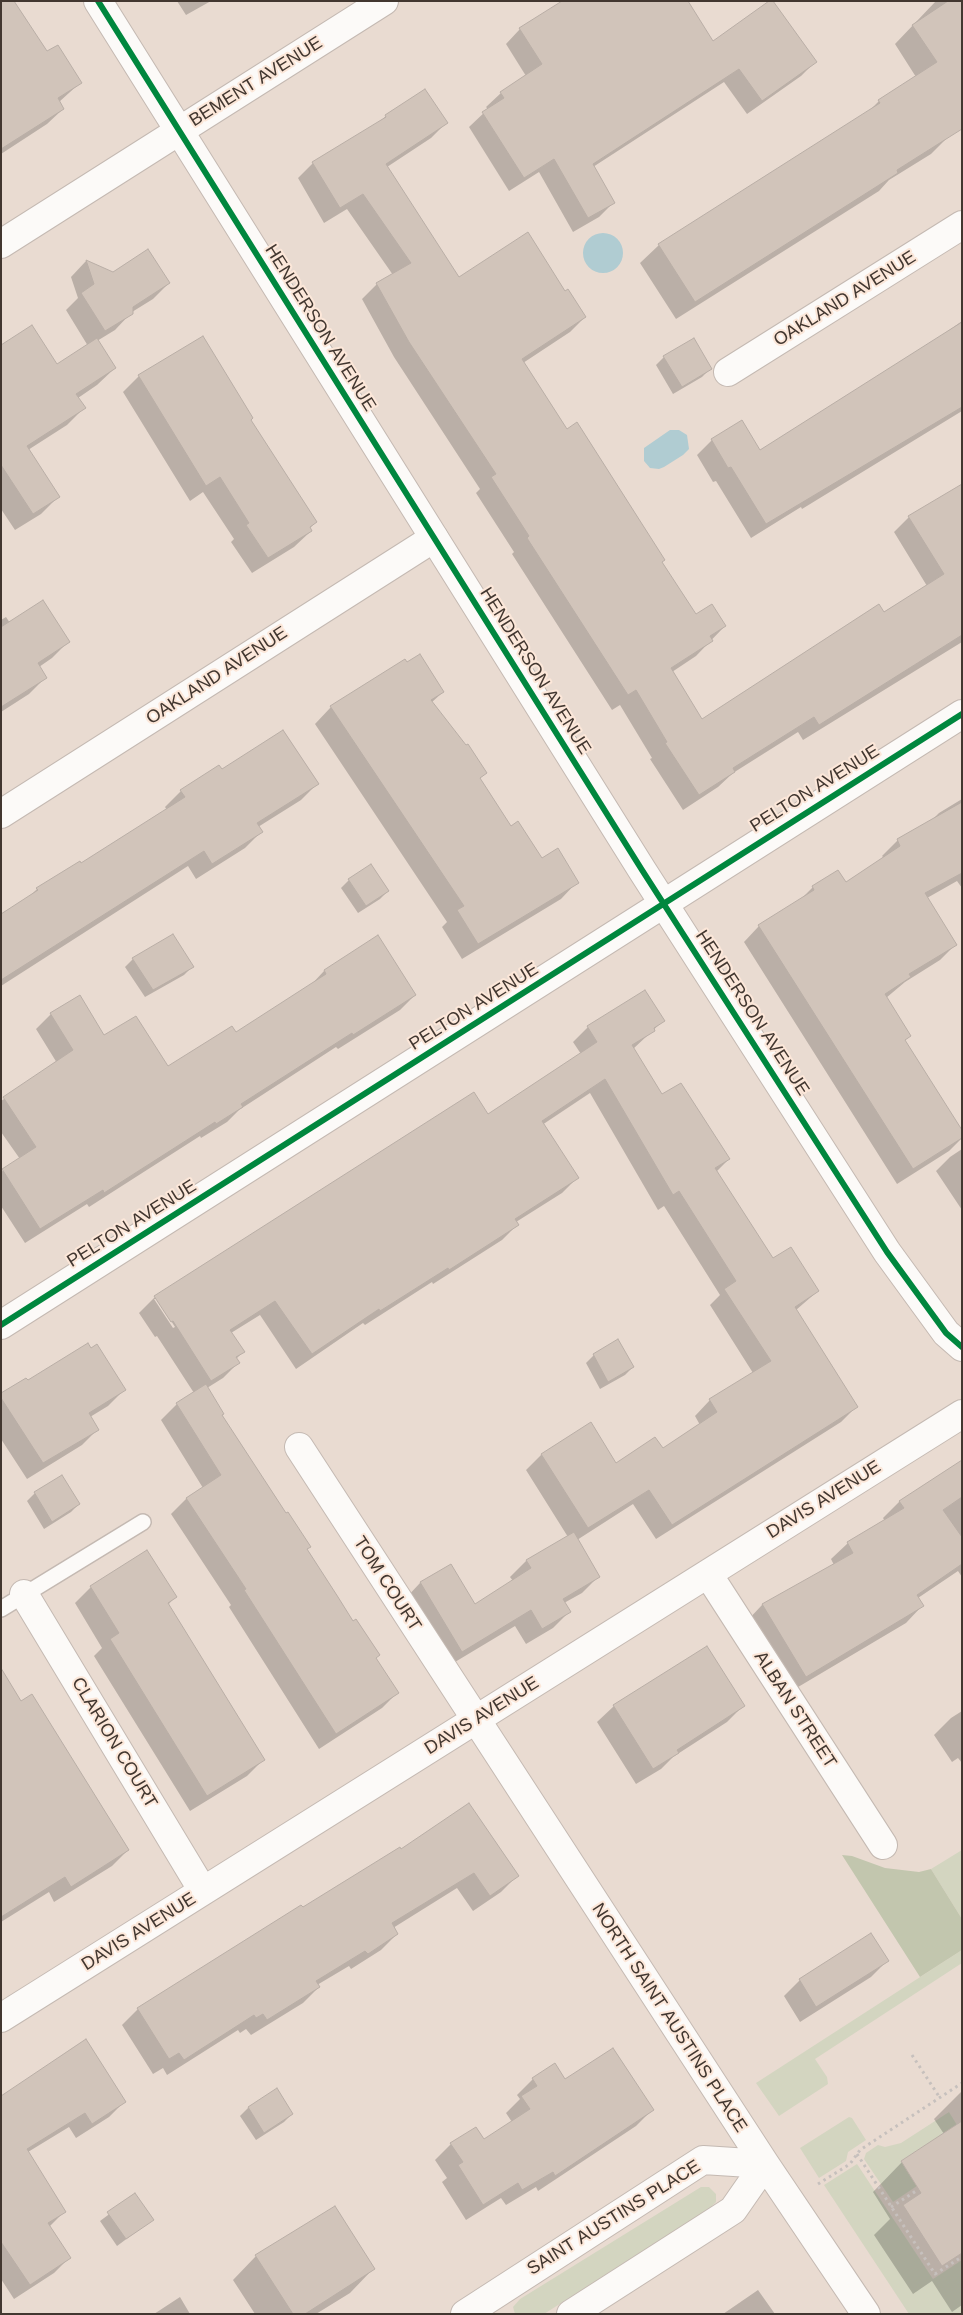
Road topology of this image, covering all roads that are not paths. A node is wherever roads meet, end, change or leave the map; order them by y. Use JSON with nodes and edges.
{"nodes":[{"id":1,"x":98,"y":1,"type":"edge"},
{"id":2,"x":384,"y":1,"type":"edge"},
{"id":3,"x":179,"y":131,"type":"junction"},
{"id":4,"x":962,"y":225,"type":"edge"},
{"id":5,"x":1,"y":244,"type":"edge"},
{"id":6,"x":728,"y":372,"type":"dead end"},
{"id":7,"x":434,"y":538,"type":"junction"},
{"id":8,"x":962,"y":714,"type":"edge"},
{"id":9,"x":1,"y":814,"type":"edge"},
{"id":10,"x":664,"y":904,"type":"junction"},
{"id":11,"x":1,"y":1325,"type":"edge"},
{"id":12,"x":962,"y":1347,"type":"edge"},
{"id":13,"x":962,"y":1414,"type":"edge"},
{"id":14,"x":300,"y":1447,"type":"dead end"},
{"id":15,"x":143,"y":1522,"type":"dead end"},
{"id":16,"x":708,"y":1574,"type":"junction"},
{"id":17,"x":24,"y":1594,"type":"junction"},
{"id":18,"x":1,"y":1609,"type":"edge"},
{"id":19,"x":475,"y":1720,"type":"junction"},
{"id":20,"x":883,"y":1846,"type":"dead end"},
{"id":21,"x":203,"y":1891,"type":"junction"},
{"id":22,"x":1,"y":2018,"type":"edge"},
{"id":23,"x":765,"y":2164,"type":"junction"},
{"id":24,"x":497,"y":2305,"type":"edge"},
{"id":25,"x":465,"y":2314,"type":"edge"},
{"id":26,"x":571,"y":2314,"type":"edge"},
{"id":27,"x":866,"y":2314,"type":"edge"}],
"edges":[{"from":1,"to":3,"type":"street","name":"HENDERSON AVENUE"},
{"from":2,"to":3,"type":"street","name":"BEMENT AVENUE"},
{"from":3,"to":5,"type":"street","name":"BEMENT AVENUE"},
{"from":3,"to":7,"type":"street","name":"HENDERSON AVENUE"},
{"from":4,"to":6,"type":"street","name":"OAKLAND AVENUE"},
{"from":7,"to":9,"type":"street","name":"OAKLAND AVENUE"},
{"from":7,"to":10,"type":"street","name":"HENDERSON AVENUE"},
{"from":8,"to":10,"type":"street","name":"PELTON AVENUE"},
{"from":10,"to":11,"type":"street","name":"PELTON AVENUE"},
{"from":10,"to":12,"type":"street","name":"HENDERSON AVENUE"},
{"from":13,"to":16,"type":"street","name":"DAVIS AVENUE"},
{"from":14,"to":19,"type":"street","name":"TOM COURT"},
{"from":15,"to":17,"type":"lane"},
{"from":16,"to":19,"type":"street","name":"DAVIS AVENUE"},
{"from":16,"to":20,"type":"street","name":"ALBAN STREET"},
{"from":17,"to":18,"type":"lane"},
{"from":17,"to":21,"type":"street","name":"CLARION COURT"},
{"from":19,"to":21,"type":"street","name":"DAVIS AVENUE"},
{"from":19,"to":23,"type":"street","name":"NORTH SAINT AUSTINS PLACE"},
{"from":21,"to":22,"type":"street","name":"DAVIS AVENUE"},
{"from":23,"to":24,"type":"street","name":"SAINT AUSTINS PLACE"},
{"from":23,"to":26,"type":"street"},
{"from":23,"to":27,"type":"street","name":"NORTH SAINT AUSTINS PLACE"},
{"from":24,"to":25,"type":"street","name":"SAINT AUSTINS PLACE"}]}
